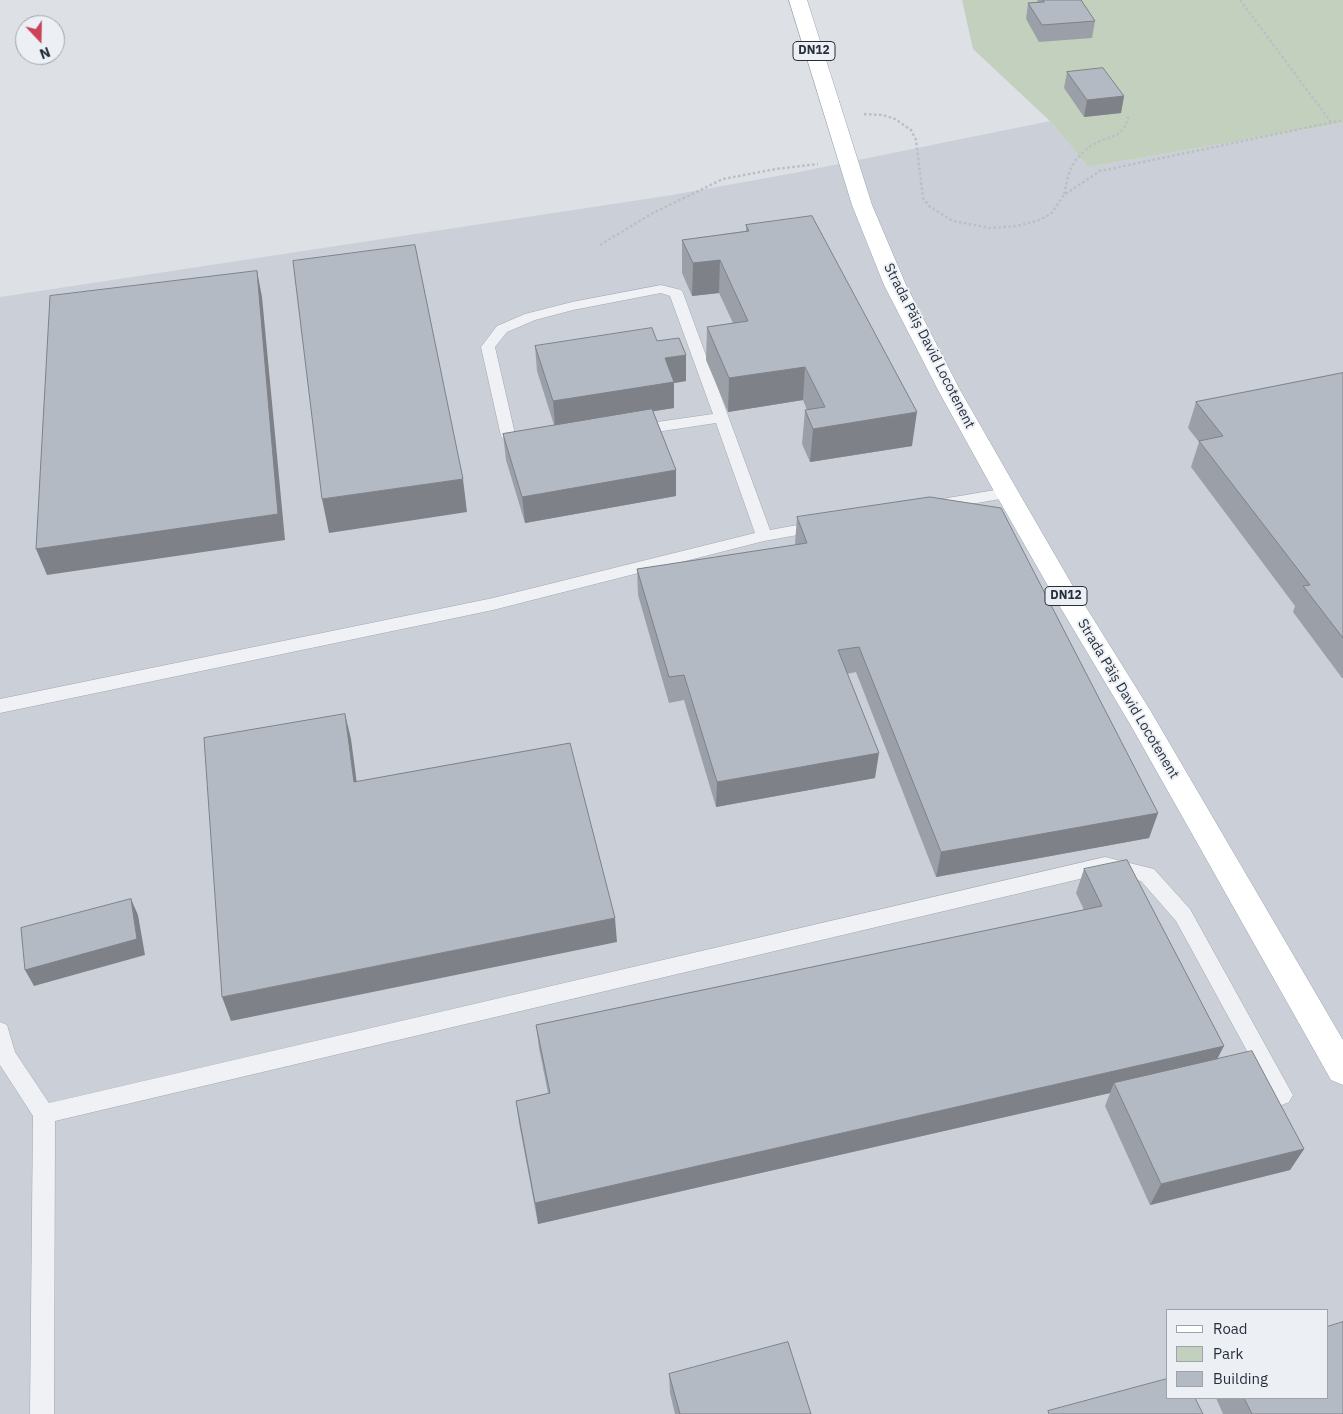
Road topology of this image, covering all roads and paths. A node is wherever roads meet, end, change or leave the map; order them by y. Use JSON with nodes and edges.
{"nodes":[{"id":1,"x":798,"y":0,"type":"edge"},
{"id":2,"x":1240,"y":0,"type":"edge"},
{"id":3,"x":833,"y":109,"type":"junction"},
{"id":4,"x":1128,"y":116,"type":"dead end"},
{"id":5,"x":1343,"y":120,"type":"edge"},
{"id":6,"x":1331,"y":122,"type":"junction"},
{"id":7,"x":849,"y":161,"type":"junction"},
{"id":8,"x":1064,"y":195,"type":"junction"},
{"id":9,"x":600,"y":245,"type":"dead end"},
{"id":10,"x":720,"y":418,"type":"junction"},
{"id":11,"x":622,"y":432,"type":"edge"},
{"id":12,"x":543,"y":442,"type":"edge"},
{"id":13,"x":1007,"y":493,"type":"junction"},
{"id":14,"x":920,"y":508,"type":"edge"},
{"id":15,"x":832,"y":524,"type":"edge"},
{"id":16,"x":764,"y":536,"type":"junction"},
{"id":17,"x":0,"y":706,"type":"edge"},
{"id":18,"x":0,"y":1030,"type":"edge"},
{"id":19,"x":1343,"y":1070,"type":"edge"},
{"id":20,"x":1282,"y":1095,"type":"dead end"},
{"id":21,"x":44,"y":1114,"type":"junction"},
{"id":22,"x":42,"y":1414,"type":"edge"}],
"edges":[{"from":1,"to":3,"type":"main road","number":"DN12"},
{"from":2,"to":6,"type":"path"},
{"from":3,"to":7,"type":"main road","name":"Strada Păiș David Locotenent","number":"DN12"},
{"from":3,"to":8,"type":"path"},
{"from":4,"to":8,"type":"path"},
{"from":5,"to":6,"type":"path"},
{"from":6,"to":8,"type":"path"},
{"from":7,"to":9,"type":"path"},
{"from":7,"to":13,"type":"main road","name":"Strada Păiș David Locotenent","number":"DN12"},
{"from":10,"to":11,"type":"lane"},
{"from":10,"to":12,"type":"lane"},
{"from":10,"to":16,"type":"lane"},
{"from":13,"to":14,"type":"lane"},
{"from":13,"to":19,"type":"main road","name":"Strada Păiș David Locotenent","number":"DN12"},
{"from":15,"to":16,"type":"lane"},
{"from":16,"to":17,"type":"lane"},
{"from":18,"to":21,"type":"lane"},
{"from":20,"to":21,"type":"lane"},
{"from":21,"to":22,"type":"lane"}]}
